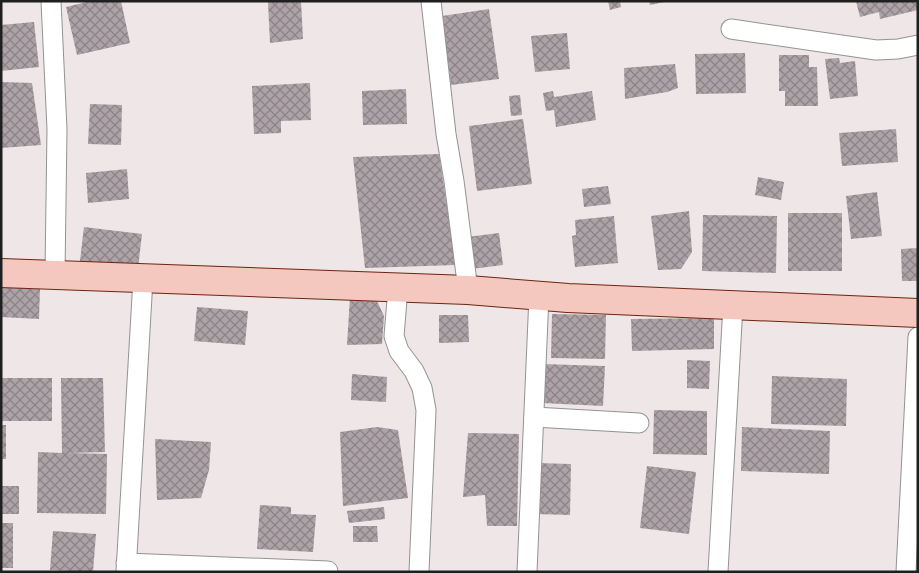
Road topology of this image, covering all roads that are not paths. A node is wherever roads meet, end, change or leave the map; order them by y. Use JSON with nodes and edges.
{"nodes":[{"id":1,"x":51,"y":1,"type":"edge"},
{"id":2,"x":431,"y":1,"type":"edge"},
{"id":3,"x":731,"y":29,"type":"dead end"},
{"id":4,"x":918,"y":45,"type":"edge"},
{"id":5,"x":1,"y":273,"type":"edge"},
{"id":6,"x":55,"y":274,"type":"junction"},
{"id":7,"x":143,"y":279,"type":"junction"},
{"id":8,"x":398,"y":288,"type":"junction"},
{"id":9,"x":468,"y":290,"type":"junction"},
{"id":10,"x":540,"y":296,"type":"junction"},
{"id":11,"x":733,"y":305,"type":"junction"},
{"id":12,"x":918,"y":313,"type":"edge"},
{"id":13,"x":918,"y":337,"type":"edge"},
{"id":14,"x":534,"y":417,"type":"junction"},
{"id":15,"x":639,"y":424,"type":"dead end"},
{"id":16,"x":126,"y":567,"type":"edge"},
{"id":17,"x":328,"y":571,"type":"edge"},
{"id":18,"x":419,"y":572,"type":"edge"},
{"id":19,"x":527,"y":572,"type":"edge"},
{"id":20,"x":718,"y":572,"type":"edge"},
{"id":21,"x":906,"y":572,"type":"edge"}],
"edges":[{"from":1,"to":6,"type":"street"},
{"from":2,"to":9,"type":"street"},
{"from":3,"to":4,"type":"street"},
{"from":5,"to":6,"type":"main road"},
{"from":6,"to":7,"type":"main road"},
{"from":7,"to":8,"type":"main road"},
{"from":7,"to":16,"type":"street"},
{"from":8,"to":9,"type":"main road"},
{"from":8,"to":18,"type":"street"},
{"from":9,"to":10,"type":"main road"},
{"from":10,"to":11,"type":"main road"},
{"from":10,"to":14,"type":"street"},
{"from":11,"to":12,"type":"main road"},
{"from":11,"to":20,"type":"street"},
{"from":13,"to":21,"type":"street"},
{"from":14,"to":15,"type":"street"},
{"from":14,"to":19,"type":"street"},
{"from":16,"to":17,"type":"street"}]}
